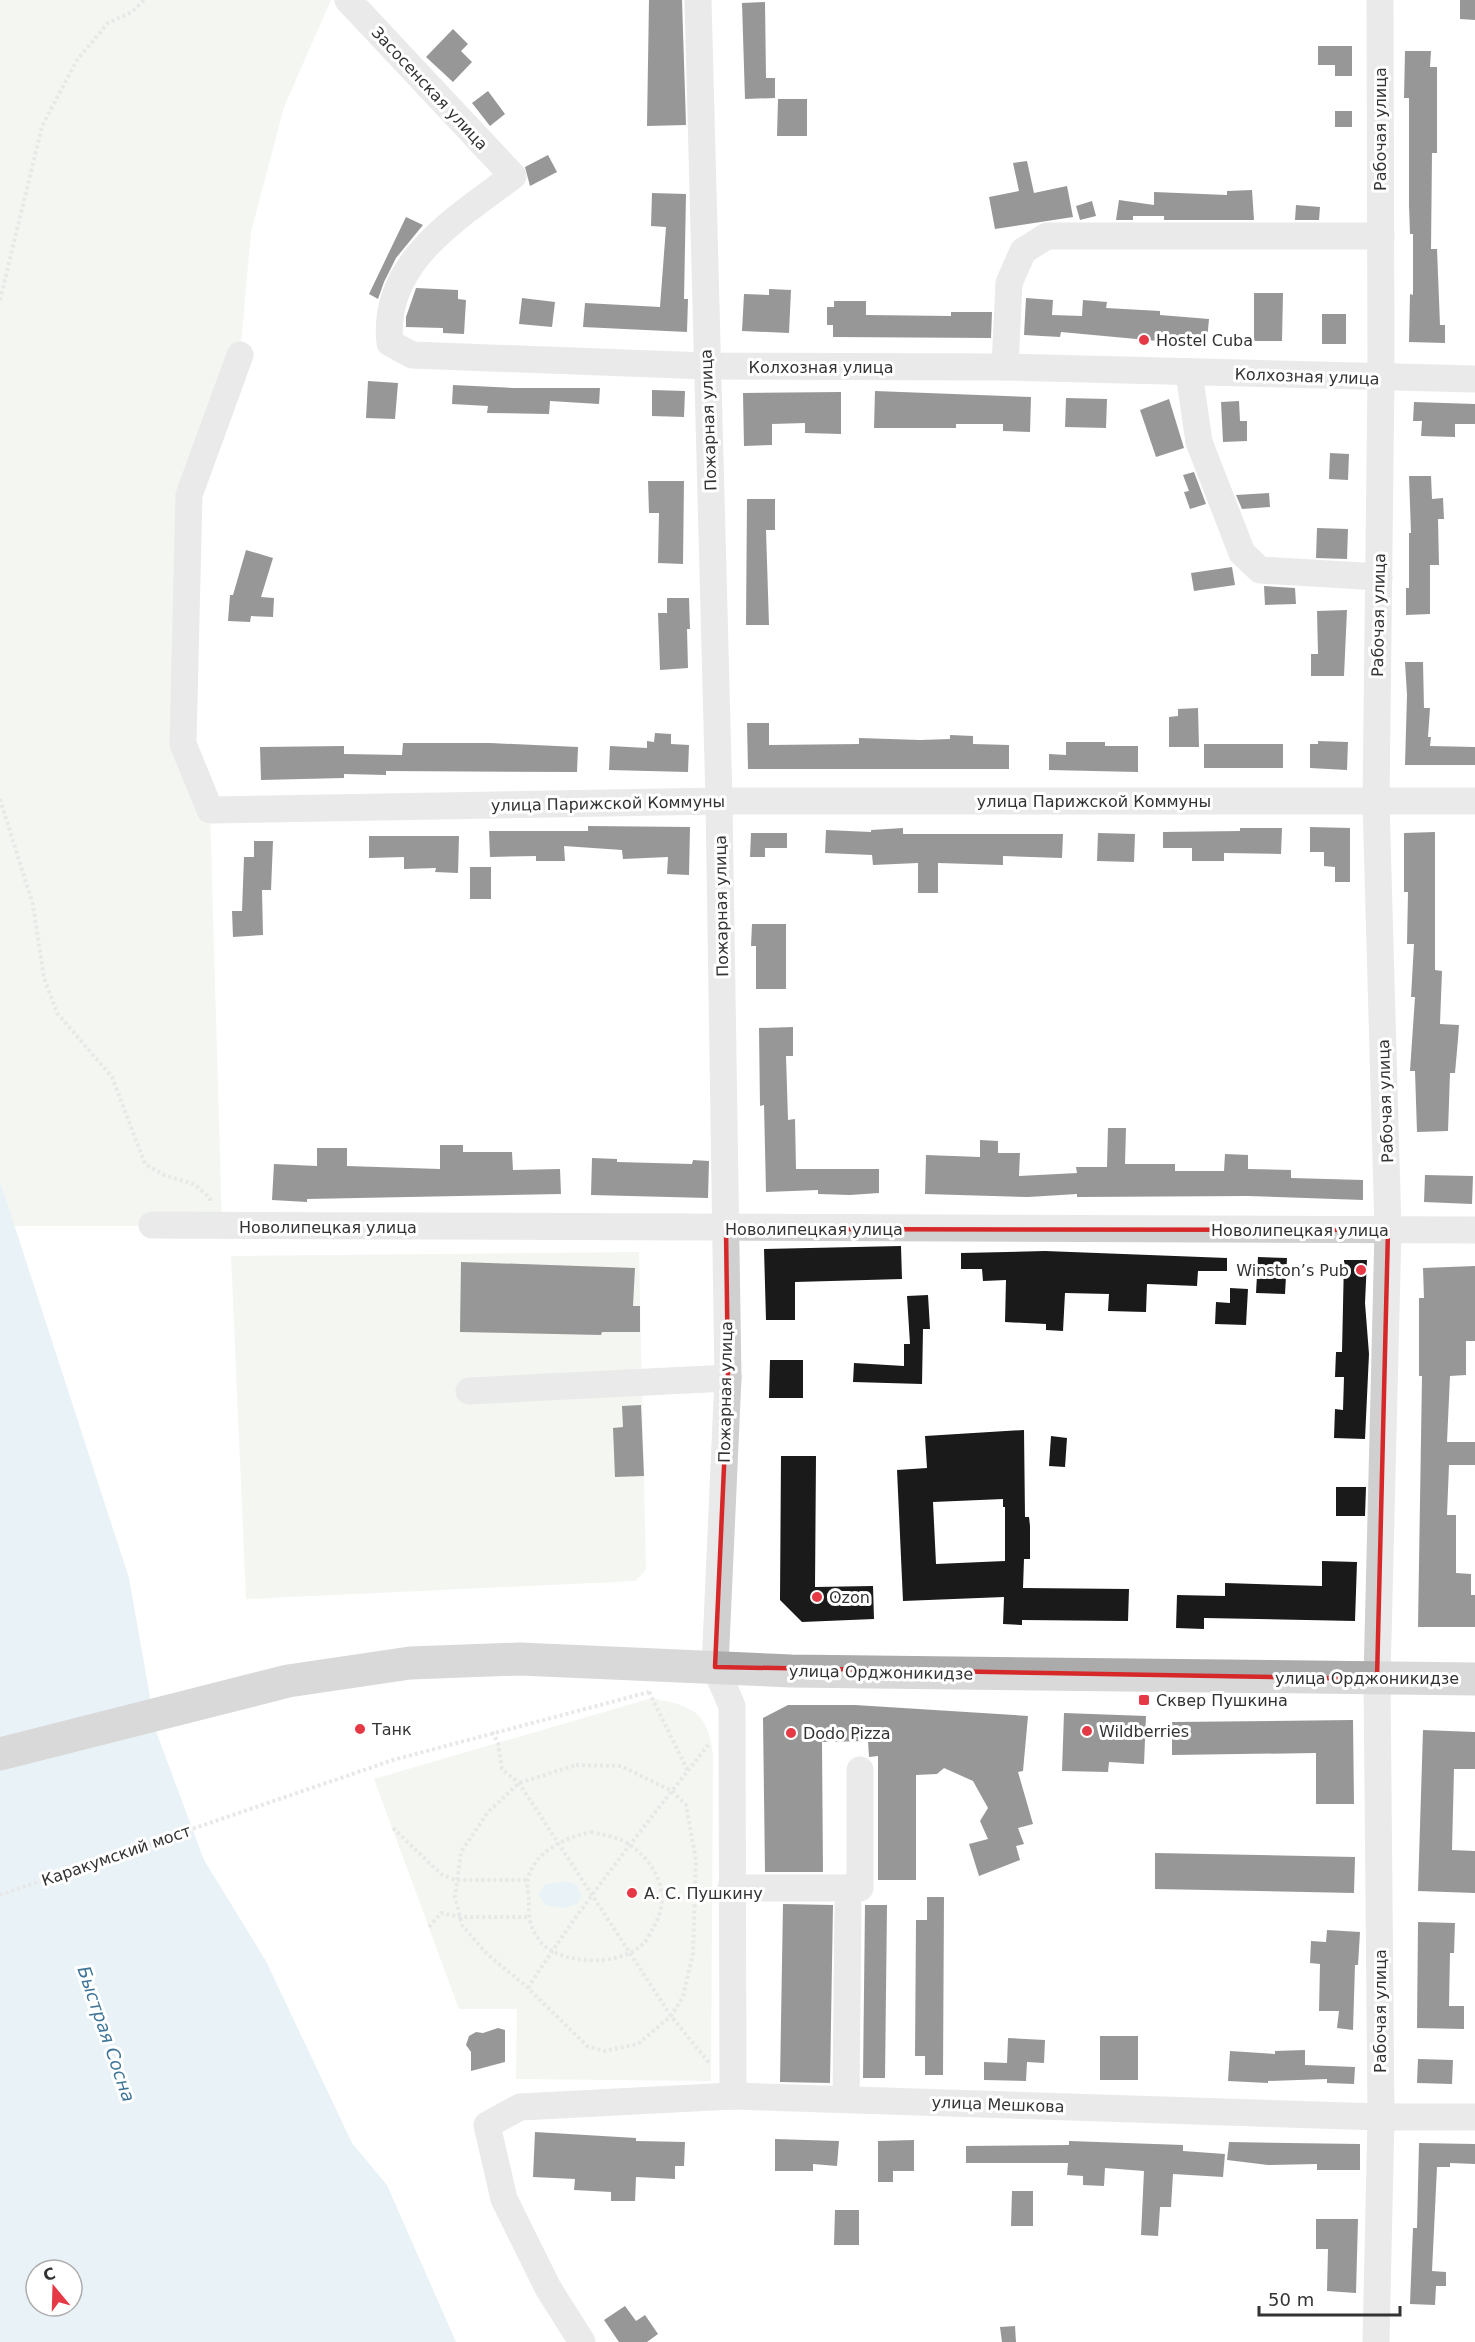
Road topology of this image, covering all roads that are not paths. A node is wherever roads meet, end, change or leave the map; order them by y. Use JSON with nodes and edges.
{"nodes":[{"id":1,"x":348,"y":0,"type":"edge"},
{"id":2,"x":698,"y":0,"type":"edge"},
{"id":3,"x":1380,"y":0,"type":"edge"},
{"id":4,"x":513,"y":176,"type":"joint"},
{"id":5,"x":1381,"y":236,"type":"junction"},
{"id":6,"x":240,"y":355,"type":"dead end"},
{"id":7,"x":706,"y":366,"type":"junction"},
{"id":8,"x":1005,"y":367,"type":"junction"},
{"id":9,"x":1189,"y":373,"type":"junction"},
{"id":10,"x":1381,"y":378,"type":"junction"},
{"id":11,"x":1475,"y":379,"type":"edge"},
{"id":12,"x":1379,"y":577,"type":"junction"},
{"id":13,"x":719,"y":801,"type":"junction"},
{"id":14,"x":1475,"y":801,"type":"edge"},
{"id":15,"x":1376,"y":802,"type":"junction"},
{"id":16,"x":152,"y":1225,"type":"dead end"},
{"id":17,"x":726,"y":1229,"type":"junction"},
{"id":18,"x":1388,"y":1230,"type":"junction"},
{"id":19,"x":1475,"y":1230,"type":"edge"},
{"id":20,"x":728,"y":1378,"type":"junction"},
{"id":21,"x":469,"y":1391,"type":"dead end"},
{"id":22,"x":715,"y":1667,"type":"junction"},
{"id":23,"x":1377,"y":1679,"type":"junction"},
{"id":24,"x":1475,"y":1679,"type":"edge"},
{"id":25,"x":0,"y":1754,"type":"edge"},
{"id":26,"x":860,"y":1770,"type":"dead end"},
{"id":27,"x":731,"y":1888,"type":"junction"},
{"id":28,"x":848,"y":1906,"type":"dead end"},
{"id":29,"x":733,"y":2096,"type":"junction"},
{"id":30,"x":846,"y":2099,"type":"junction"},
{"id":31,"x":1381,"y":2117,"type":"junction"},
{"id":32,"x":1475,"y":2117,"type":"edge"},
{"id":33,"x":574,"y":2335,"type":"edge"},
{"id":34,"x":1376,"y":2342,"type":"edge"}],
"edges":[{"from":1,"to":4,"type":"street","name":"Засосенская улица"},
{"from":2,"to":7,"type":"street","name":"Пожарная улица"},
{"from":3,"to":5,"type":"street","name":"Рабочая улица"},
{"from":4,"to":7,"type":"street","name":"Колхозная улица"},
{"from":5,"to":8,"type":"street"},
{"from":5,"to":10,"type":"street","name":"Рабочая улица"},
{"from":6,"to":13,"type":"street","name":"улица Парижской Коммуны"},
{"from":7,"to":8,"type":"street","name":"Колхозная улица"},
{"from":7,"to":13,"type":"street","name":"Пожарная улица"},
{"from":8,"to":9,"type":"street","name":"Колхозная улица"},
{"from":9,"to":10,"type":"street","name":"Колхозная улица"},
{"from":9,"to":12,"type":"street"},
{"from":10,"to":11,"type":"street","name":"Колхозная улица"},
{"from":10,"to":12,"type":"street","name":"Рабочая улица"},
{"from":12,"to":15,"type":"street","name":"Рабочая улица"},
{"from":13,"to":15,"type":"street","name":"улица Парижской Коммуны"},
{"from":13,"to":17,"type":"street","name":"Пожарная улица"},
{"from":14,"to":15,"type":"street","name":"улица Парижской Коммуны"},
{"from":15,"to":18,"type":"street","name":"Рабочая улица"},
{"from":16,"to":17,"type":"street","name":"Новолипецкая улица"},
{"from":17,"to":18,"type":"street","name":"Новолипецкая улица"},
{"from":17,"to":20,"type":"street","name":"Пожарная улица"},
{"from":18,"to":19,"type":"street","name":"Новолипецкая улица"},
{"from":18,"to":23,"type":"street","name":"Рабочая улица"},
{"from":20,"to":21,"type":"street"},
{"from":20,"to":22,"type":"street","name":"Пожарная улица"},
{"from":22,"to":23,"type":"main road","name":"улица Орджоникидзе"},
{"from":22,"to":25,"type":"main road","name":"улица Орджоникидзе"},
{"from":22,"to":27,"type":"street"},
{"from":23,"to":24,"type":"main road","name":"улица Орджоникидзе"},
{"from":23,"to":31,"type":"street","name":"Рабочая улица"},
{"from":26,"to":27,"type":"street"},
{"from":27,"to":29,"type":"street"},
{"from":28,"to":30,"type":"street"},
{"from":29,"to":30,"type":"street","name":"улица Мешкова"},
{"from":29,"to":33,"type":"street","name":"улица Мешкова"},
{"from":30,"to":31,"type":"street","name":"улица Мешкова"},
{"from":31,"to":32,"type":"street","name":"улица Мешкова"},
{"from":31,"to":34,"type":"street","name":"Рабочая улица"}]}
